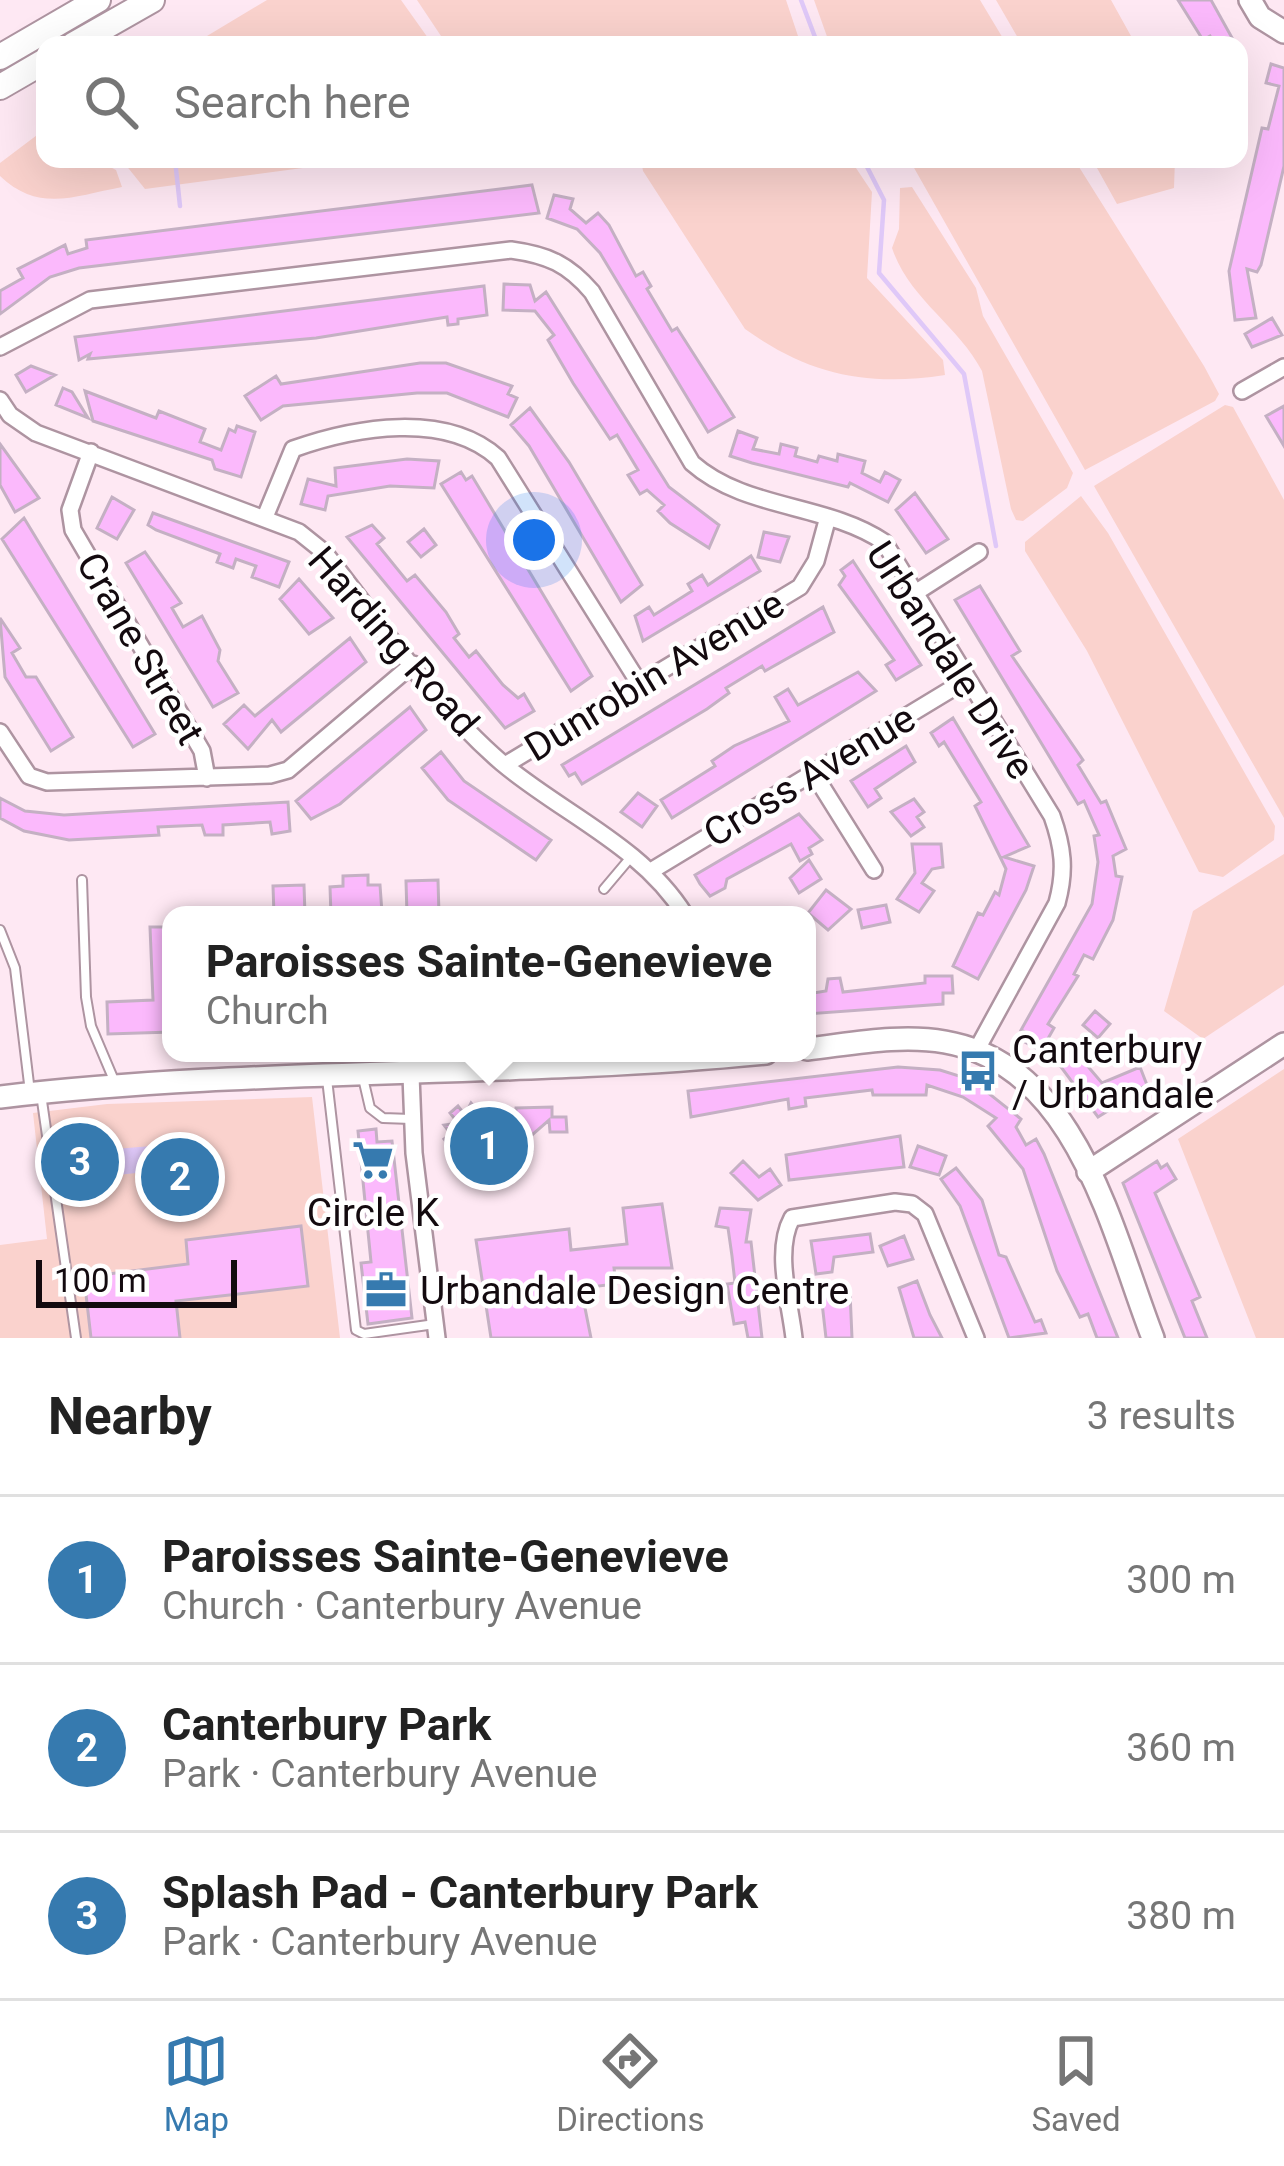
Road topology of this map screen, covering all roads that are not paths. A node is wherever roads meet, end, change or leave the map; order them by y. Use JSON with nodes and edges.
{"nodes":[{"id":1,"x":98,"y":0,"type":"edge"},
{"id":2,"x":152,"y":0,"type":"edge"},
{"id":3,"x":1250,"y":0,"type":"edge"},
{"id":4,"x":1284,"y":32,"type":"edge"},
{"id":5,"x":50,"y":36,"type":"edge"},
{"id":6,"x":90,"y":36,"type":"edge"},
{"id":7,"x":36,"y":43,"type":"edge"},
{"id":8,"x":0,"y":57,"type":"edge"},
{"id":9,"x":36,"y":66,"type":"edge"},
{"id":10,"x":0,"y":87,"type":"edge"},
{"id":11,"x":0,"y":347,"type":"edge"},
{"id":12,"x":1284,"y":367,"type":"edge"},
{"id":13,"x":1243,"y":391,"type":"dead end"},
{"id":14,"x":0,"y":400,"type":"edge"},
{"id":15,"x":91,"y":452,"type":"junction"},
{"id":16,"x":266,"y":517,"type":"junction"},
{"id":17,"x":828,"y":517,"type":"junction"},
{"id":18,"x":979,"y":552,"type":"dead end"},
{"id":19,"x":915,"y":592,"type":"junction"},
{"id":20,"x":413,"y":664,"type":"junction"},
{"id":21,"x":968,"y":679,"type":"junction"},
{"id":22,"x":639,"y":683,"type":"junction"},
{"id":23,"x":0,"y":732,"type":"edge"},
{"id":24,"x":505,"y":765,"type":"junction"},
{"id":25,"x":814,"y":774,"type":"junction"},
{"id":26,"x":207,"y":778,"type":"junction"},
{"id":27,"x":632,"y":856,"type":"junction"},
{"id":28,"x":874,"y":870,"type":"dead end"},
{"id":29,"x":651,"y":871,"type":"junction"},
{"id":30,"x":82,"y":880,"type":"dead end"},
{"id":31,"x":604,"y":890,"type":"dead end"},
{"id":32,"x":678,"y":906,"type":"edge"},
{"id":33,"x":0,"y":930,"type":"edge"},
{"id":34,"x":1284,"y":1044,"type":"edge"},
{"id":35,"x":816,"y":1048,"type":"edge"},
{"id":36,"x":976,"y":1051,"type":"junction"},
{"id":37,"x":616,"y":1062,"type":"edge"},
{"id":38,"x":411,"y":1075,"type":"junction"},
{"id":39,"x":363,"y":1076,"type":"junction"},
{"id":40,"x":327,"y":1078,"type":"junction"},
{"id":41,"x":116,"y":1087,"type":"junction"},
{"id":42,"x":35,"y":1093,"type":"junction"},
{"id":43,"x":0,"y":1097,"type":"edge"},
{"id":44,"x":412,"y":1119,"type":"junction"},
{"id":45,"x":1088,"y":1172,"type":"junction"},
{"id":46,"x":436,"y":1331,"type":"edge"},
{"id":47,"x":76,"y":1338,"type":"edge"},
{"id":48,"x":794,"y":1338,"type":"edge"},
{"id":49,"x":976,"y":1338,"type":"edge"},
{"id":50,"x":1154,"y":1338,"type":"edge"}],
"edges":[{"from":1,"to":5,"type":"main road"},
{"from":2,"to":6,"type":"main road"},
{"from":3,"to":4,"type":"street"},
{"from":7,"to":8,"type":"main road"},
{"from":9,"to":10,"type":"main road"},
{"from":11,"to":17,"type":"street","name":"Urbandale Drive"},
{"from":12,"to":13,"type":"street"},
{"from":14,"to":15,"type":"street","name":"Harding Road"},
{"from":15,"to":16,"type":"street","name":"Harding Road"},
{"from":15,"to":26,"type":"street","name":"Crane Street"},
{"from":16,"to":20,"type":"street","name":"Harding Road"},
{"from":16,"to":22,"type":"street"},
{"from":17,"to":19,"type":"street","name":"Urbandale Drive"},
{"from":17,"to":22,"type":"street","name":"Dunrobin Avenue"},
{"from":18,"to":19,"type":"street"},
{"from":19,"to":21,"type":"street","name":"Urbandale Drive"},
{"from":20,"to":24,"type":"street","name":"Harding Road"},
{"from":20,"to":26,"type":"street"},
{"from":21,"to":25,"type":"street","name":"Cross Avenue"},
{"from":21,"to":36,"type":"street","name":"Urbandale Drive"},
{"from":22,"to":24,"type":"street","name":"Dunrobin Avenue"},
{"from":23,"to":26,"type":"street"},
{"from":24,"to":27,"type":"street","name":"Harding Road"},
{"from":25,"to":28,"type":"street"},
{"from":25,"to":29,"type":"street","name":"Cross Avenue"},
{"from":27,"to":29,"type":"street","name":"Harding Road"},
{"from":27,"to":31,"type":"lane"},
{"from":29,"to":32,"type":"street","name":"Harding Road"},
{"from":30,"to":41,"type":"lane"},
{"from":33,"to":42,"type":"lane"},
{"from":34,"to":45,"type":"street"},
{"from":35,"to":36,"type":"street"},
{"from":36,"to":45,"type":"street"},
{"from":37,"to":38,"type":"street"},
{"from":38,"to":39,"type":"street"},
{"from":38,"to":44,"type":"street"},
{"from":39,"to":40,"type":"street"},
{"from":39,"to":44,"type":"lane"},
{"from":40,"to":41,"type":"street"},
{"from":40,"to":46,"type":"lane"},
{"from":41,"to":42,"type":"street"},
{"from":42,"to":43,"type":"street"},
{"from":42,"to":47,"type":"lane"},
{"from":44,"to":46,"type":"street"},
{"from":45,"to":50,"type":"street"},
{"from":48,"to":49,"type":"street"}]}
